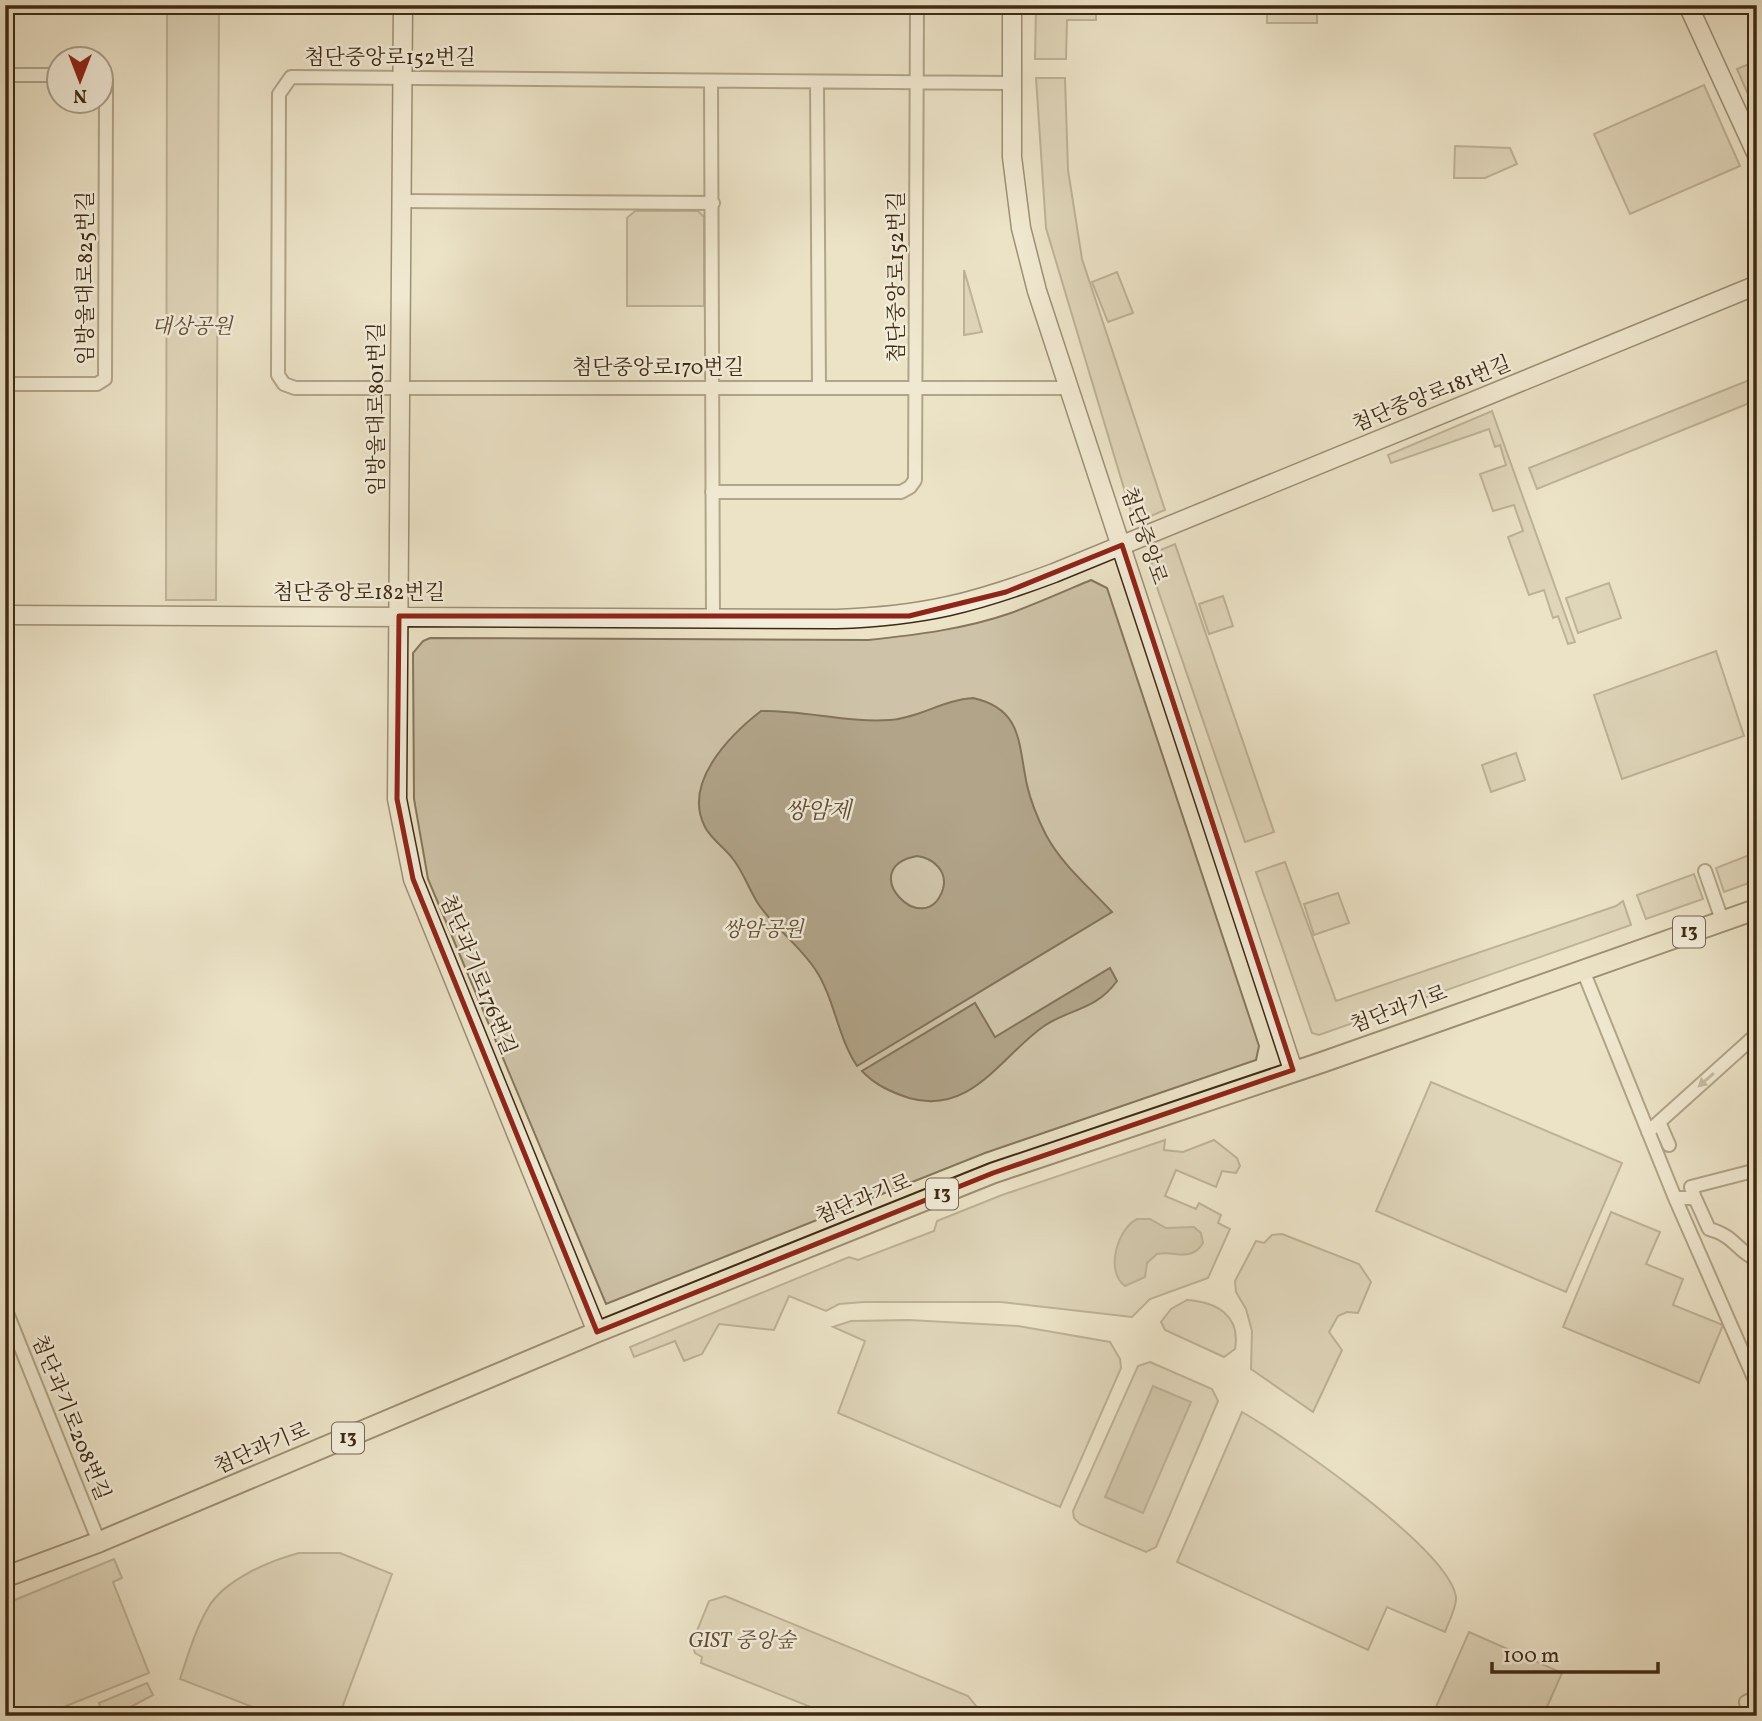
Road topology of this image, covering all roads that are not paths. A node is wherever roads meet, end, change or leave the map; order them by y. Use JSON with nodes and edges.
{"nodes":[{"id":1,"x":403,"y":5,"type":"edge"},
{"id":2,"x":917,"y":5,"type":"edge"},
{"id":3,"x":1012,"y":5,"type":"edge"},
{"id":4,"x":1688,"y":5,"type":"edge"},
{"id":5,"x":5,"y":75,"type":"edge"},
{"id":6,"x":46,"y":75,"type":"edge"},
{"id":7,"x":401,"y":77,"type":"junction"},
{"id":8,"x":711,"y":81,"type":"junction"},
{"id":9,"x":817,"y":82,"type":"junction"},
{"id":10,"x":915,"y":82,"type":"junction"},
{"id":11,"x":1011,"y":83,"type":"junction"},
{"id":12,"x":106,"y":116,"type":"edge"},
{"id":13,"x":1757,"y":155,"type":"edge"},
{"id":14,"x":401,"y":201,"type":"junction"},
{"id":15,"x":713,"y":203,"type":"junction"},
{"id":16,"x":1757,"y":285,"type":"edge"},
{"id":17,"x":5,"y":384,"type":"edge"},
{"id":18,"x":401,"y":387,"type":"junction"},
{"id":19,"x":713,"y":387,"type":"junction"},
{"id":20,"x":819,"y":387,"type":"junction"},
{"id":21,"x":916,"y":388,"type":"junction"},
{"id":22,"x":1067,"y":388,"type":"junction"},
{"id":23,"x":712,"y":492,"type":"junction"},
{"id":24,"x":1122,"y":545,"type":"junction"},
{"id":25,"x":5,"y":615,"type":"edge"},
{"id":26,"x":399,"y":616,"type":"junction"},
{"id":27,"x":713,"y":619,"type":"junction"},
{"id":28,"x":1704,"y":871,"type":"dead end"},
{"id":29,"x":1757,"y":909,"type":"edge"},
{"id":30,"x":1721,"y":920,"type":"junction"},
{"id":31,"x":1582,"y":968,"type":"junction"},
{"id":32,"x":1757,"y":1034,"type":"edge"},
{"id":33,"x":1293,"y":1070,"type":"junction"},
{"id":34,"x":1659,"y":1122,"type":"junction"},
{"id":35,"x":1648,"y":1132,"type":"junction"},
{"id":36,"x":1669,"y":1145,"type":"dead end"},
{"id":37,"x":1757,"y":1170,"type":"edge"},
{"id":38,"x":1675,"y":1198,"type":"junction"},
{"id":39,"x":1695,"y":1198,"type":"junction"},
{"id":40,"x":1757,"y":1260,"type":"edge"},
{"id":41,"x":5,"y":1308,"type":"edge"},
{"id":42,"x":597,"y":1332,"type":"junction"},
{"id":43,"x":1757,"y":1385,"type":"edge"},
{"id":44,"x":99,"y":1542,"type":"junction"},
{"id":45,"x":5,"y":1577,"type":"edge"},
{"id":46,"x":1757,"y":1697,"type":"edge"},
{"id":47,"x":1749,"y":1716,"type":"edge"}],
"edges":[{"from":1,"to":7,"type":"street","name":"임방울대로801번길"},
{"from":2,"to":10,"type":"street","name":"첨단중앙로152번길"},
{"from":3,"to":11,"type":"street","name":"첨단중앙로"},
{"from":4,"to":13,"type":"street"},
{"from":5,"to":6,"type":"street"},
{"from":7,"to":8,"type":"street","name":"첨단중앙로152번길"},
{"from":7,"to":14,"type":"street","name":"임방울대로801번길"},
{"from":7,"to":18,"type":"street","name":"첨단중앙로152번길"},
{"from":8,"to":9,"type":"street","name":"첨단중앙로152번길"},
{"from":8,"to":15,"type":"street"},
{"from":9,"to":10,"type":"street","name":"첨단중앙로152번길"},
{"from":9,"to":20,"type":"street"},
{"from":10,"to":11,"type":"street","name":"첨단중앙로152번길"},
{"from":10,"to":21,"type":"street","name":"첨단중앙로152번길"},
{"from":11,"to":22,"type":"street","name":"첨단중앙로"},
{"from":12,"to":17,"type":"street","name":"임방울대로825번길"},
{"from":14,"to":15,"type":"street"},
{"from":14,"to":18,"type":"street","name":"임방울대로801번길"},
{"from":15,"to":19,"type":"street"},
{"from":16,"to":24,"type":"street","name":"첨단중앙로181번길"},
{"from":18,"to":19,"type":"street","name":"첨단중앙로170번길"},
{"from":18,"to":26,"type":"street","name":"임방울대로801번길"},
{"from":19,"to":20,"type":"street","name":"첨단중앙로170번길"},
{"from":19,"to":23,"type":"street"},
{"from":20,"to":21,"type":"street","name":"첨단중앙로170번길"},
{"from":21,"to":22,"type":"street","name":"첨단중앙로170번길"},
{"from":21,"to":23,"type":"street"},
{"from":22,"to":24,"type":"street","name":"첨단중앙로"},
{"from":23,"to":27,"type":"street"},
{"from":24,"to":27,"type":"street","name":"첨단중앙로182번길"},
{"from":24,"to":33,"type":"street","name":"첨단중앙로"},
{"from":25,"to":26,"type":"street","name":"첨단중앙로182번길"},
{"from":26,"to":27,"type":"street","name":"첨단중앙로182번길"},
{"from":26,"to":42,"type":"street","name":"첨단과기로176번길"},
{"from":28,"to":30,"type":"street"},
{"from":29,"to":30,"type":"main road","name":"첨단과기로","number":"13"},
{"from":30,"to":31,"type":"main road","name":"첨단과기로","number":"13"},
{"from":31,"to":33,"type":"main road","name":"첨단과기로","number":"13"},
{"from":31,"to":35,"type":"street"},
{"from":32,"to":34,"type":"street","one_way":true},
{"from":33,"to":42,"type":"main road","name":"첨단과기로","number":"13"},
{"from":34,"to":35,"type":"street"},
{"from":34,"to":36,"type":"street"},
{"from":35,"to":38,"type":"street"},
{"from":37,"to":39,"type":"street"},
{"from":38,"to":39,"type":"street"},
{"from":38,"to":43,"type":"street"},
{"from":39,"to":40,"type":"street"},
{"from":41,"to":44,"type":"street","name":"첨단과기로208번길"},
{"from":42,"to":44,"type":"main road","name":"첨단과기로","number":"13"},
{"from":44,"to":45,"type":"main road","name":"첨단과기로","number":"13"},
{"from":46,"to":47,"type":"street"}]}
